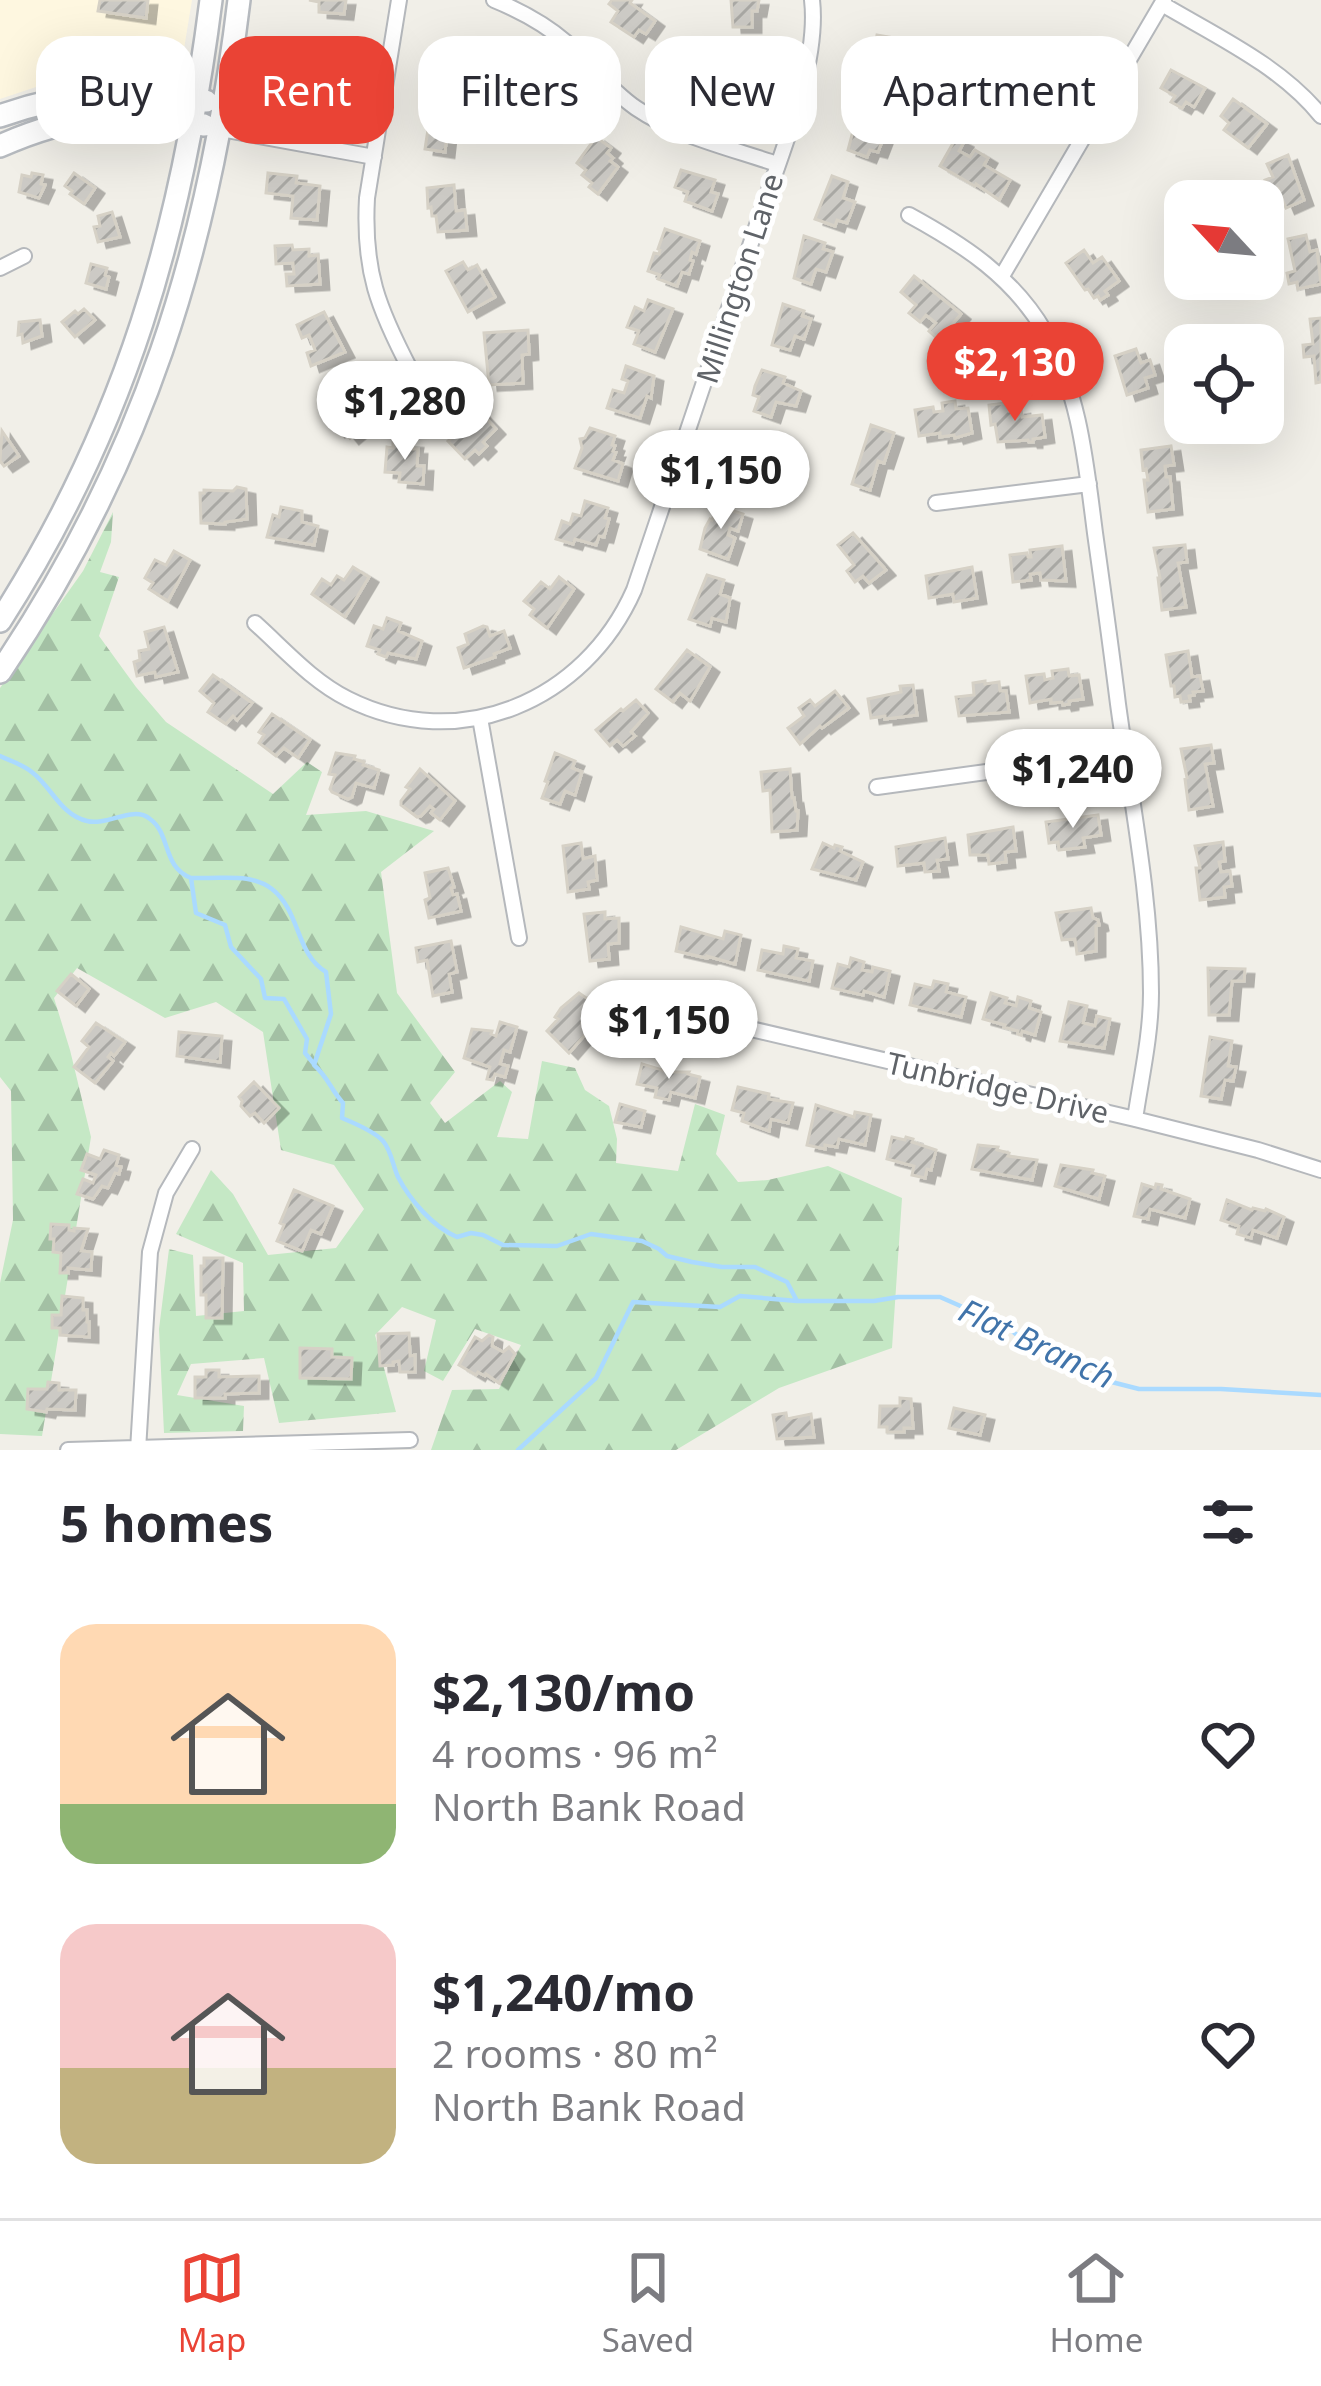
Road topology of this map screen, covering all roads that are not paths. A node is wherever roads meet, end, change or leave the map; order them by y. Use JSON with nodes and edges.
{"nodes":[{"id":1,"x":211,"y":0,"type":"edge"},
{"id":2,"x":239,"y":0,"type":"edge"},
{"id":3,"x":399,"y":0,"type":"edge"},
{"id":4,"x":494,"y":0,"type":"edge"},
{"id":5,"x":812,"y":0,"type":"edge"},
{"id":6,"x":1163,"y":2,"type":"edge"},
{"id":7,"x":234,"y":36,"type":"edge"},
{"id":8,"x":393,"y":36,"type":"edge"},
{"id":9,"x":196,"y":99,"type":"junction"},
{"id":10,"x":219,"y":103,"type":"edge"},
{"id":11,"x":195,"y":107,"type":"edge"},
{"id":12,"x":0,"y":116,"type":"edge"},
{"id":13,"x":1321,"y":116,"type":"edge"},
{"id":14,"x":36,"y":130,"type":"edge"},
{"id":15,"x":219,"y":138,"type":"edge"},
{"id":16,"x":188,"y":144,"type":"edge"},
{"id":17,"x":303,"y":144,"type":"edge"},
{"id":18,"x":376,"y":144,"type":"edge"},
{"id":19,"x":0,"y":146,"type":"edge"},
{"id":20,"x":374,"y":157,"type":"junction"},
{"id":21,"x":777,"y":164,"type":"junction"},
{"id":22,"x":909,"y":215,"type":"dead end"},
{"id":23,"x":24,"y":256,"type":"dead end"},
{"id":24,"x":0,"y":268,"type":"edge"},
{"id":25,"x":1002,"y":277,"type":"junction"},
{"id":26,"x":411,"y":371,"type":"dead end"},
{"id":27,"x":1089,"y":484,"type":"junction"},
{"id":28,"x":936,"y":503,"type":"dead end"},
{"id":29,"x":0,"y":621,"type":"edge"},
{"id":30,"x":255,"y":623,"type":"dead end"},
{"id":31,"x":0,"y":672,"type":"edge"},
{"id":32,"x":479,"y":718,"type":"junction"},
{"id":33,"x":1124,"y":753,"type":"junction"},
{"id":34,"x":877,"y":787,"type":"dead end"},
{"id":35,"x":519,"y":938,"type":"dead end"},
{"id":36,"x":674,"y":1011,"type":"dead end"},
{"id":37,"x":1135,"y":1119,"type":"junction"},
{"id":38,"x":192,"y":1149,"type":"dead end"},
{"id":39,"x":1321,"y":1170,"type":"edge"},
{"id":40,"x":410,"y":1440,"type":"dead end"},
{"id":41,"x":138,"y":1449,"type":"edge"},
{"id":42,"x":68,"y":1450,"type":"edge"}],
"edges":[{"from":1,"to":9,"type":"main road"},
{"from":2,"to":7,"type":"main road"},
{"from":3,"to":8,"type":"street"},
{"from":4,"to":21,"type":"street"},
{"from":5,"to":21,"type":"street","name":"Millington Lane"},
{"from":6,"to":13,"type":"street"},
{"from":6,"to":25,"type":"street"},
{"from":9,"to":10,"type":"main road"},
{"from":9,"to":11,"type":"main road"},
{"from":9,"to":12,"type":"main road"},
{"from":14,"to":19,"type":"main road"},
{"from":15,"to":31,"type":"main road"},
{"from":16,"to":29,"type":"main road"},
{"from":17,"to":20,"type":"street"},
{"from":18,"to":20,"type":"street"},
{"from":20,"to":26,"type":"street"},
{"from":21,"to":32,"type":"street","name":"Millington Lane"},
{"from":22,"to":25,"type":"street"},
{"from":23,"to":24,"type":"street"},
{"from":25,"to":27,"type":"street"},
{"from":27,"to":28,"type":"street"},
{"from":27,"to":33,"type":"street"},
{"from":30,"to":32,"type":"street","name":"Millington Lane"},
{"from":32,"to":35,"type":"street"},
{"from":33,"to":34,"type":"street"},
{"from":33,"to":37,"type":"street"},
{"from":36,"to":37,"type":"street","name":"Tunbridge Drive"},
{"from":37,"to":39,"type":"street","name":"Tunbridge Drive"},
{"from":38,"to":41,"type":"street"},
{"from":40,"to":41,"type":"street"},
{"from":41,"to":42,"type":"street"}]}
